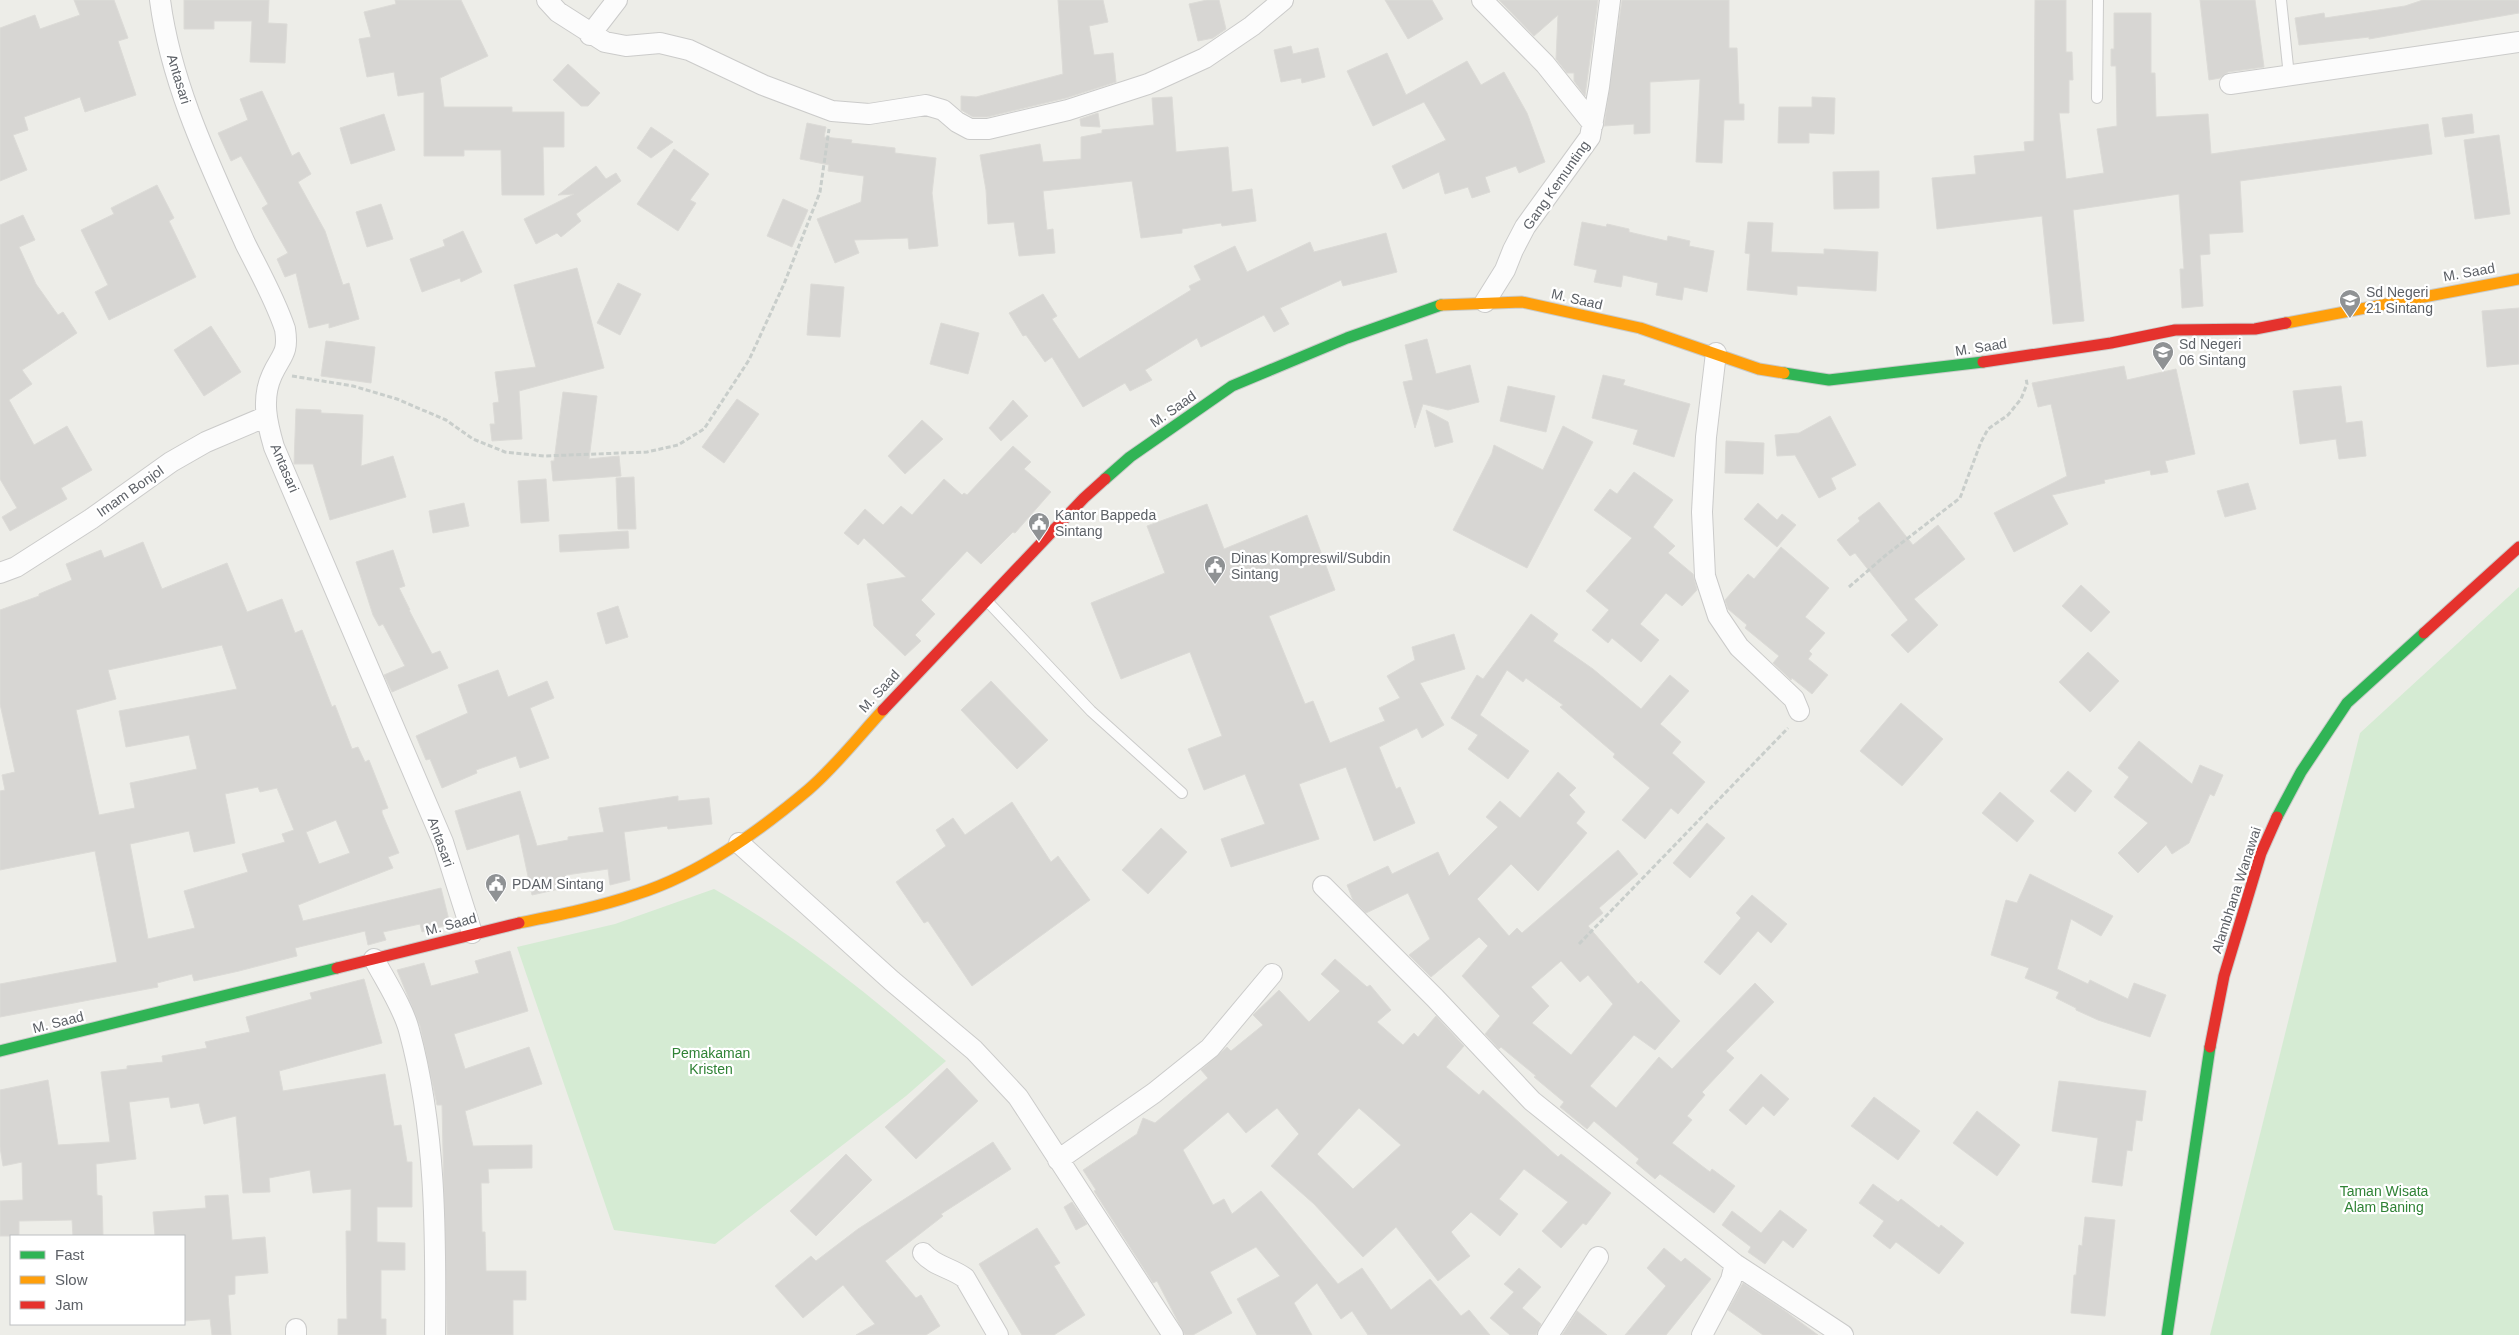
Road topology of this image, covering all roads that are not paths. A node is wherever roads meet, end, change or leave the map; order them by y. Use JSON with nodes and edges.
{"nodes":[{"id":1,"x":160,"y":0,"type":"edge"},
{"id":2,"x":546,"y":0,"type":"edge"},
{"id":3,"x":617,"y":0,"type":"edge"},
{"id":4,"x":1283,"y":0,"type":"edge"},
{"id":5,"x":1482,"y":0,"type":"edge"},
{"id":6,"x":1610,"y":0,"type":"edge"},
{"id":7,"x":2098,"y":0,"type":"edge"},
{"id":8,"x":2281,"y":0,"type":"edge"},
{"id":9,"x":590,"y":34,"type":"junction"},
{"id":10,"x":2519,"y":42,"type":"edge"},
{"id":11,"x":2289,"y":76,"type":"junction"},
{"id":12,"x":2230,"y":84,"type":"dead end"},
{"id":13,"x":2097,"y":98,"type":"dead end"},
{"id":14,"x":1593,"y":124,"type":"junction"},
{"id":15,"x":2519,"y":279,"type":"edge"},
{"id":16,"x":1485,"y":302,"type":"junction"},
{"id":17,"x":1716,"y":353,"type":"junction"},
{"id":18,"x":265,"y":417,"type":"junction"},
{"id":19,"x":2519,"y":547,"type":"edge"},
{"id":20,"x":0,"y":573,"type":"edge"},
{"id":21,"x":986,"y":600,"type":"junction"},
{"id":22,"x":1799,"y":711,"type":"road end"},
{"id":23,"x":1182,"y":793,"type":"dead end"},
{"id":24,"x":739,"y":843,"type":"junction"},
{"id":25,"x":1323,"y":886,"type":"dead end"},
{"id":26,"x":472,"y":933,"type":"junction"},
{"id":27,"x":374,"y":959,"type":"junction"},
{"id":28,"x":1272,"y":974,"type":"dead end"},
{"id":29,"x":0,"y":1051,"type":"edge"},
{"id":30,"x":1058,"y":1160,"type":"junction"},
{"id":31,"x":923,"y":1253,"type":"dead end"},
{"id":32,"x":1598,"y":1257,"type":"dead end"},
{"id":33,"x":1734,"y":1264,"type":"junction"},
{"id":34,"x":435,"y":1335,"type":"edge"},
{"id":35,"x":998,"y":1335,"type":"edge"},
{"id":36,"x":1173,"y":1335,"type":"edge"},
{"id":37,"x":1548,"y":1335,"type":"edge"},
{"id":38,"x":1702,"y":1335,"type":"edge"},
{"id":39,"x":1843,"y":1335,"type":"edge"},
{"id":40,"x":2167,"y":1335,"type":"edge"}],
"edges":[{"from":1,"to":18,"type":"street","name":"Antasari"},
{"from":2,"to":9,"type":"street"},
{"from":3,"to":9,"type":"street"},
{"from":4,"to":9,"type":"street"},
{"from":5,"to":14,"type":"street"},
{"from":6,"to":14,"type":"street","name":"Gang Kemunting"},
{"from":7,"to":13,"type":"lane"},
{"from":8,"to":11,"type":"lane"},
{"from":10,"to":11,"type":"street"},
{"from":11,"to":12,"type":"street"},
{"from":14,"to":16,"type":"street","name":"Gang Kemunting"},
{"from":15,"to":17,"type":"street","name":"M. Saad"},
{"from":16,"to":17,"type":"street","name":"M. Saad"},
{"from":16,"to":21,"type":"street","name":"M. Saad"},
{"from":17,"to":22,"type":"street"},
{"from":18,"to":20,"type":"street","name":"Imam Bonjol"},
{"from":18,"to":26,"type":"street","name":"Antasari"},
{"from":19,"to":40,"type":"street","name":"Alambhana Wanawai"},
{"from":21,"to":23,"type":"lane"},
{"from":21,"to":24,"type":"street","name":"M. Saad"},
{"from":24,"to":26,"type":"street","name":"M. Saad"},
{"from":24,"to":30,"type":"street"},
{"from":25,"to":33,"type":"street"},
{"from":26,"to":27,"type":"street","name":"M. Saad"},
{"from":27,"to":29,"type":"street","name":"M. Saad"},
{"from":27,"to":34,"type":"street"},
{"from":28,"to":30,"type":"street"},
{"from":30,"to":36,"type":"street"},
{"from":31,"to":35,"type":"street"},
{"from":32,"to":37,"type":"street"},
{"from":33,"to":38,"type":"street"},
{"from":33,"to":39,"type":"street"}]}
